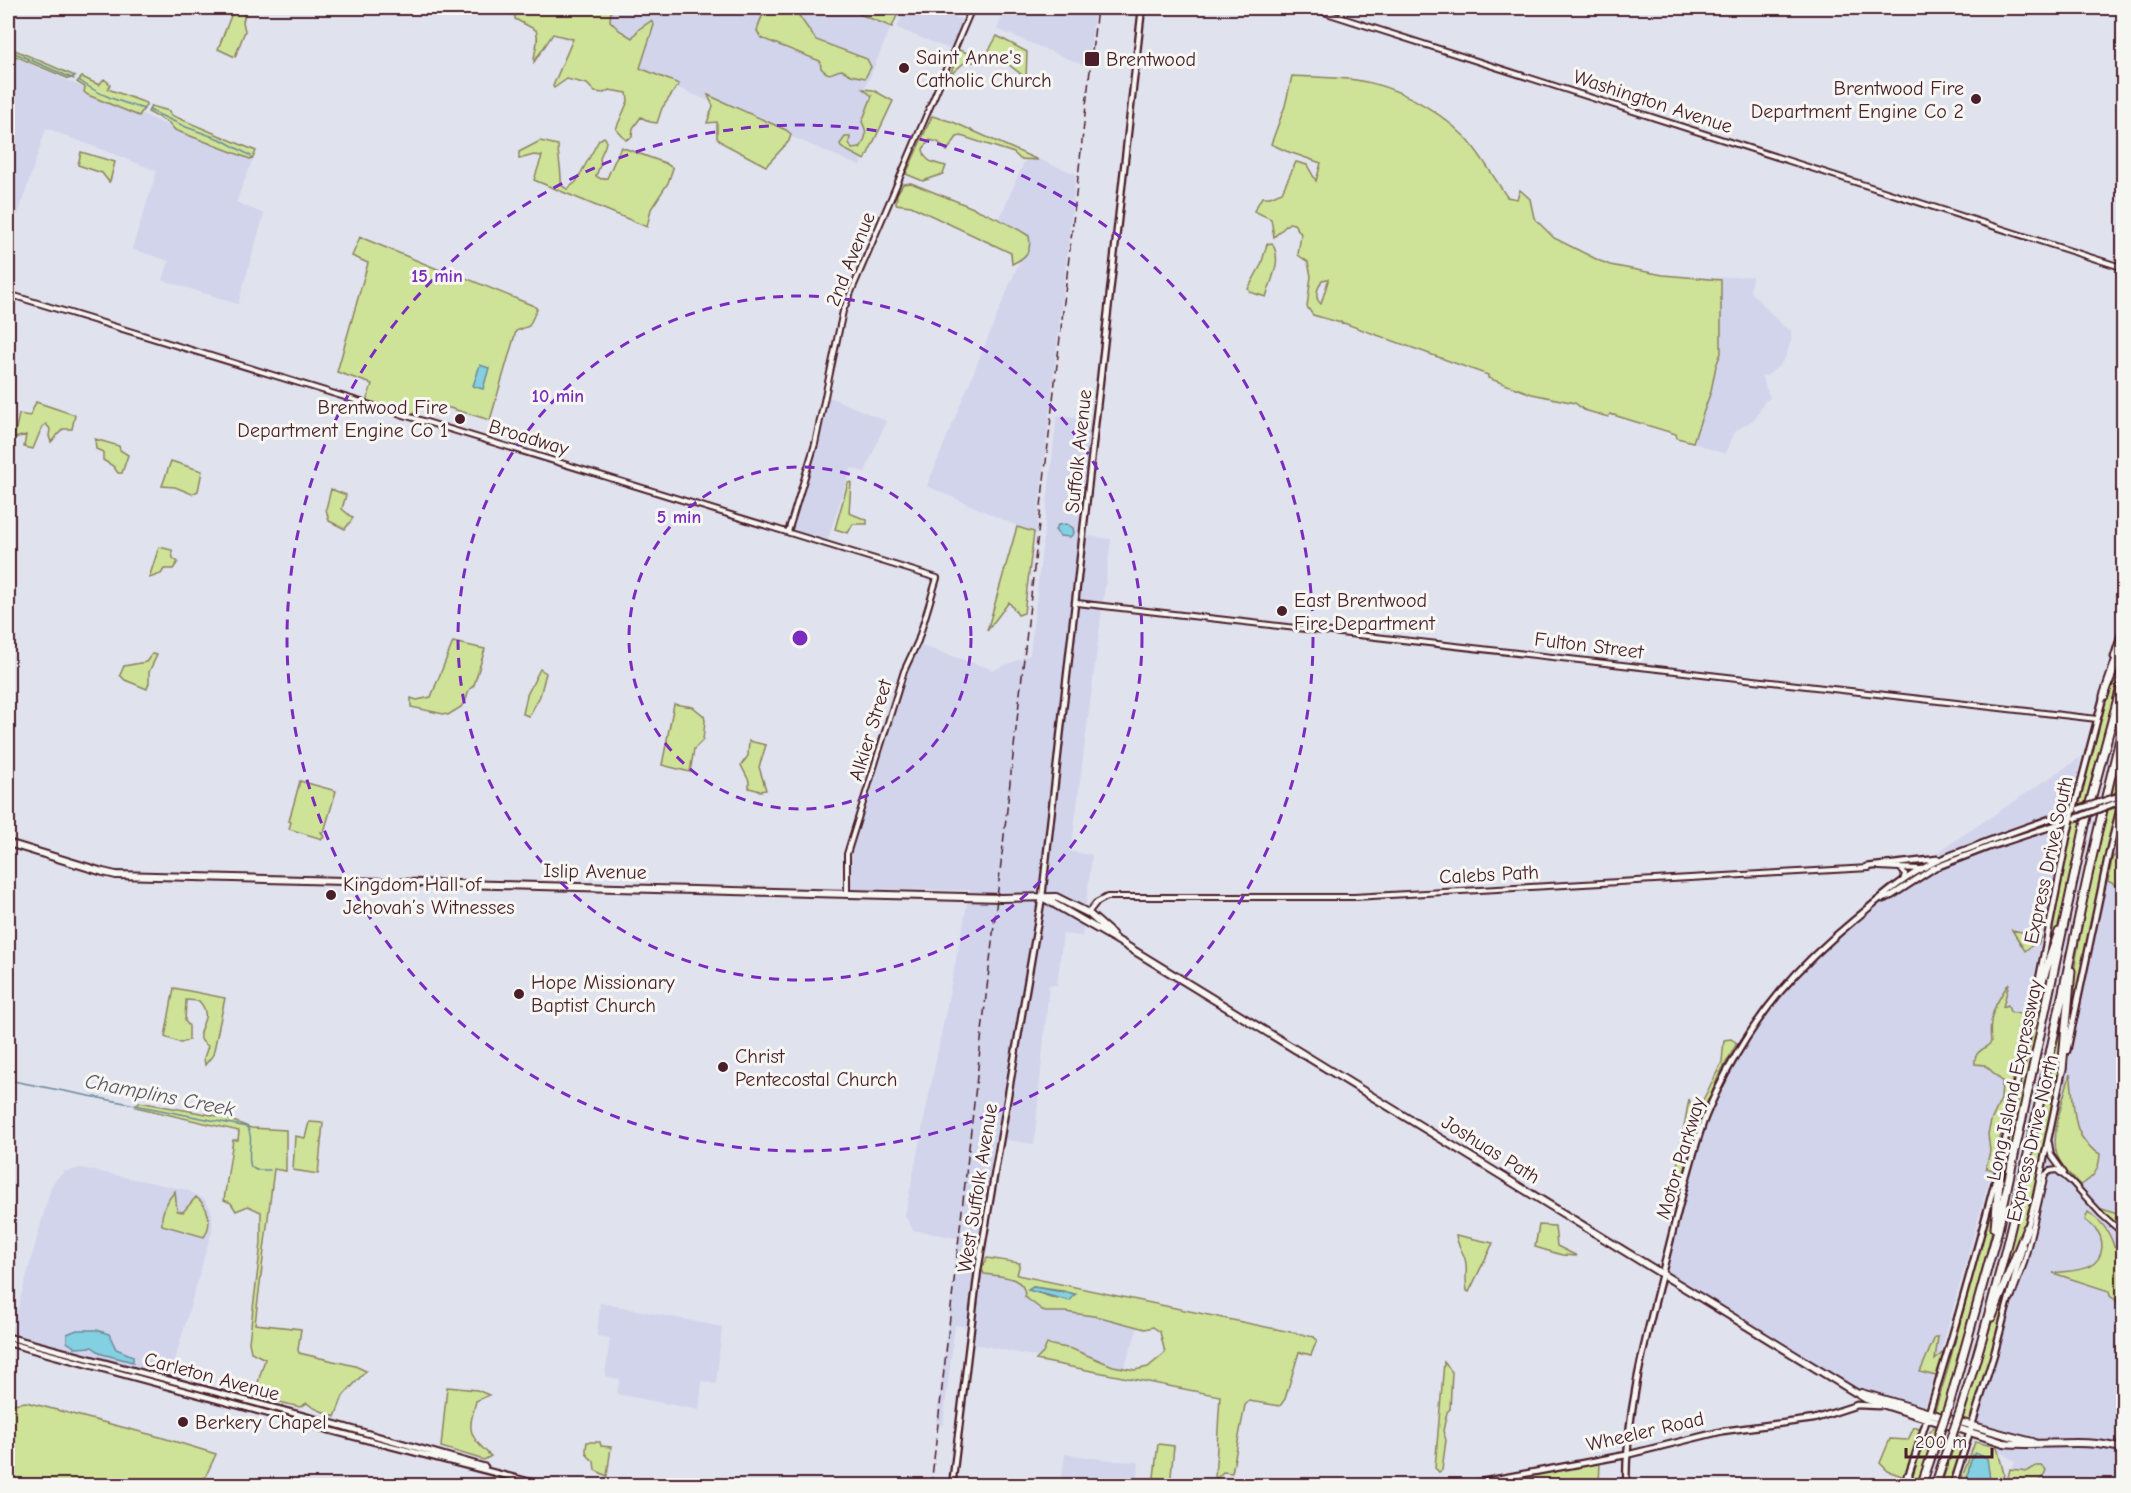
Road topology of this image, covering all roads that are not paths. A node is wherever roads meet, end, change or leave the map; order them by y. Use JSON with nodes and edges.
{"nodes":[{"id":1,"x":972,"y":8,"type":"edge"},
{"id":2,"x":1142,"y":8,"type":"edge"},
{"id":3,"x":1311,"y":8,"type":"edge"},
{"id":4,"x":2124,"y":268,"type":"edge"},
{"id":5,"x":8,"y":294,"type":"edge"},
{"id":6,"x":788,"y":532,"type":"junction"},
{"id":7,"x":938,"y":578,"type":"joint"},
{"id":8,"x":1077,"y":603,"type":"junction"},
{"id":9,"x":2124,"y":625,"type":"edge"},
{"id":10,"x":2124,"y":638,"type":"edge"},
{"id":11,"x":2124,"y":676,"type":"edge"},
{"id":12,"x":2103,"y":696,"type":"junction"},
{"id":13,"x":2097,"y":718,"type":"junction"},
{"id":14,"x":2124,"y":724,"type":"edge"},
{"id":15,"x":2122,"y":797,"type":"edge"},
{"id":16,"x":2076,"y":810,"type":"junction"},
{"id":17,"x":2074,"y":819,"type":"junction"},
{"id":18,"x":2059,"y":824,"type":"junction"},
{"id":19,"x":2068,"y":832,"type":"junction"},
{"id":20,"x":8,"y":843,"type":"edge"},
{"id":21,"x":1942,"y":859,"type":"junction"},
{"id":22,"x":1866,"y":867,"type":"junction"},
{"id":23,"x":1898,"y":867,"type":"junction"},
{"id":24,"x":1920,"y":870,"type":"junction"},
{"id":25,"x":1928,"y":871,"type":"junction"},
{"id":26,"x":1902,"y":883,"type":"junction"},
{"id":27,"x":847,"y":894,"type":"junction"},
{"id":28,"x":1042,"y":897,"type":"junction"},
{"id":29,"x":1882,"y":899,"type":"junction"},
{"id":30,"x":2082,"y":902,"type":"junction"},
{"id":31,"x":1088,"y":913,"type":"junction"},
{"id":32,"x":1074,"y":914,"type":"junction"},
{"id":33,"x":2066,"y":916,"type":"junction"},
{"id":34,"x":1120,"y":942,"type":"junction"},
{"id":35,"x":2036,"y":998,"type":"junction"},
{"id":36,"x":2062,"y":1070,"type":"junction"},
{"id":37,"x":2049,"y":1133,"type":"junction"},
{"id":38,"x":2005,"y":1145,"type":"junction"},
{"id":39,"x":2070,"y":1181,"type":"junction"},
{"id":40,"x":2027,"y":1228,"type":"junction"},
{"id":41,"x":2124,"y":1234,"type":"edge"},
{"id":42,"x":1993,"y":1249,"type":"junction"},
{"id":43,"x":1662,"y":1274,"type":"junction"},
{"id":44,"x":2008,"y":1305,"type":"junction"},
{"id":45,"x":1984,"y":1332,"type":"junction"},
{"id":46,"x":8,"y":1337,"type":"edge"},
{"id":47,"x":8,"y":1343,"type":"edge"},
{"id":48,"x":1844,"y":1385,"type":"junction"},
{"id":49,"x":1855,"y":1392,"type":"junction"},
{"id":50,"x":1866,"y":1399,"type":"junction"},
{"id":51,"x":1856,"y":1402,"type":"junction"},
{"id":52,"x":1887,"y":1407,"type":"junction"},
{"id":53,"x":1911,"y":1407,"type":"junction"},
{"id":54,"x":1838,"y":1410,"type":"junction"},
{"id":55,"x":1929,"y":1416,"type":"junction"},
{"id":56,"x":1972,"y":1426,"type":"junction"},
{"id":57,"x":1970,"y":1433,"type":"junction"},
{"id":58,"x":2038,"y":1443,"type":"junction"},
{"id":59,"x":2124,"y":1449,"type":"edge"},
{"id":60,"x":1626,"y":1455,"type":"junction"},
{"id":61,"x":512,"y":1476,"type":"junction"},
{"id":62,"x":1908,"y":1476,"type":"joint"},
{"id":63,"x":546,"y":1485,"type":"edge"},
{"id":64,"x":952,"y":1485,"type":"edge"},
{"id":65,"x":1459,"y":1485,"type":"edge"},
{"id":66,"x":1626,"y":1485,"type":"edge"},
{"id":67,"x":1906,"y":1485,"type":"edge"},
{"id":68,"x":1922,"y":1485,"type":"edge"},
{"id":69,"x":1935,"y":1485,"type":"edge"},
{"id":70,"x":1953,"y":1485,"type":"edge"}],
"edges":[{"from":1,"to":6,"type":"street","name":"2nd Avenue"},
{"from":2,"to":8,"type":"main road","name":"Suffolk Avenue"},
{"from":3,"to":4,"type":"street","name":"Washington Avenue"},
{"from":5,"to":6,"type":"street","name":"Broadway"},
{"from":6,"to":7,"type":"street","name":"Broadway"},
{"from":7,"to":27,"type":"street","name":"Alkier Street"},
{"from":8,"to":13,"type":"street","name":"Fulton Street"},
{"from":8,"to":28,"type":"main road","name":"Suffolk Avenue"},
{"from":9,"to":12,"type":"main road","name":"Express Drive South"},
{"from":10,"to":12,"type":"highway"},
{"from":11,"to":33,"type":"highway","name":"Long Island Expressway"},
{"from":12,"to":13,"type":"main road","name":"Express Drive South"},
{"from":13,"to":16,"type":"main road","name":"Express Drive South"},
{"from":14,"to":30,"type":"highway","name":"Long Island Expressway"},
{"from":15,"to":16,"type":"main road","name":"Motor Parkway","bridge":true},
{"from":15,"to":17,"type":"main road","name":"Motor Parkway","bridge":true},
{"from":15,"to":36,"type":"main road","name":"Express Drive North"},
{"from":16,"to":17,"type":"main road","name":"Express Drive South"},
{"from":16,"to":21,"type":"main road","name":"Motor Parkway"},
{"from":17,"to":18,"type":"main road","name":"Motor Parkway"},
{"from":17,"to":19,"type":"main road","name":"Express Drive South"},
{"from":18,"to":19,"type":"main road"},
{"from":18,"to":25,"type":"main road","name":"Motor Parkway"},
{"from":19,"to":35,"type":"main road","name":"Express Drive South"},
{"from":20,"to":27,"type":"main road","name":"Islip Avenue"},
{"from":21,"to":22,"type":"main road"},
{"from":21,"to":24,"type":"main road","name":"Motor Parkway"},
{"from":22,"to":23,"type":"street","name":"Calebs Path"},
{"from":22,"to":31,"type":"street","name":"Calebs Path"},
{"from":23,"to":24,"type":"street","name":"Calebs Path"},
{"from":23,"to":26,"type":"street"},
{"from":24,"to":25,"type":"street","name":"Calebs Path"},
{"from":24,"to":26,"type":"main road","name":"Motor Parkway"},
{"from":25,"to":29,"type":"main road","name":"Motor Parkway"},
{"from":26,"to":29,"type":"main road","name":"Motor Parkway"},
{"from":27,"to":28,"type":"main road","name":"Islip Avenue"},
{"from":28,"to":31,"type":"main road","name":"Joshuas Path"},
{"from":28,"to":32,"type":"main road","name":"Joshuas Path"},
{"from":28,"to":64,"type":"main road","name":"West Suffolk Avenue"},
{"from":29,"to":43,"type":"main road","name":"Motor Parkway"},
{"from":30,"to":36,"type":"highway"},
{"from":30,"to":45,"type":"highway","name":"Long Island Expressway"},
{"from":31,"to":32,"type":"main road"},
{"from":31,"to":34,"type":"main road","name":"Joshuas Path"},
{"from":32,"to":34,"type":"main road","name":"Joshuas Path"},
{"from":33,"to":35,"type":"highway"},
{"from":33,"to":42,"type":"highway","name":"Long Island Expressway"},
{"from":34,"to":43,"type":"main road","name":"Joshuas Path"},
{"from":35,"to":38,"type":"main road","name":"Express Drive South"},
{"from":36,"to":37,"type":"main road","name":"Express Drive North"},
{"from":37,"to":39,"type":"street"},
{"from":37,"to":40,"type":"main road","name":"Express Drive North"},
{"from":38,"to":42,"type":"highway"},
{"from":38,"to":55,"type":"main road","name":"Express Drive South"},
{"from":39,"to":41,"type":"street"},
{"from":39,"to":44,"type":"street"},
{"from":40,"to":44,"type":"main road","name":"Express Drive North"},
{"from":40,"to":45,"type":"highway"},
{"from":42,"to":68,"type":"highway","name":"Long Island Expressway","bridge":true},
{"from":43,"to":48,"type":"main road","name":"Joshuas Path"},
{"from":43,"to":60,"type":"main road","name":"Motor Parkway"},
{"from":44,"to":56,"type":"main road","name":"Express Drive North"},
{"from":45,"to":69,"type":"highway","name":"Long Island Expressway","bridge":true},
{"from":46,"to":61,"type":"main road","name":"Carleton Avenue"},
{"from":47,"to":61,"type":"main road","name":"Carleton Avenue"},
{"from":48,"to":49,"type":"main road","name":"Joshuas Path"},
{"from":48,"to":53,"type":"main road","name":"Joshuas Path"},
{"from":49,"to":50,"type":"main road","name":"Joshuas Path"},
{"from":49,"to":51,"type":"main road"},
{"from":50,"to":51,"type":"main road","name":"Wheeler Road"},
{"from":50,"to":52,"type":"main road","name":"Joshuas Path"},
{"from":50,"to":53,"type":"main road","name":"Wheeler Road"},
{"from":51,"to":54,"type":"main road","name":"Wheeler Road"},
{"from":52,"to":54,"type":"main road","name":"Wheeler Road"},
{"from":52,"to":55,"type":"main road","name":"Wheeler Road"},
{"from":53,"to":55,"type":"main road","name":"Wheeler Road"},
{"from":54,"to":60,"type":"main road","name":"Wheeler Road"},
{"from":55,"to":56,"type":"main road","name":"Wheeler Road"},
{"from":55,"to":57,"type":"main road","name":"Wheeler Road"},
{"from":55,"to":62,"type":"main road","name":"Express Drive South"},
{"from":56,"to":57,"type":"main road","name":"Express Drive North"},
{"from":56,"to":58,"type":"main road","name":"Wheeler Road"},
{"from":57,"to":58,"type":"main road","name":"Wheeler Road"},
{"from":57,"to":70,"type":"main road","name":"Express Drive North"},
{"from":58,"to":59,"type":"main road","name":"Wheeler Road"},
{"from":60,"to":65,"type":"main road","name":"Wheeler Road"},
{"from":60,"to":66,"type":"main road","name":"Motor Parkway"},
{"from":61,"to":63,"type":"main road","name":"Carleton Avenue"},
{"from":62,"to":67,"type":"highway"}]}
